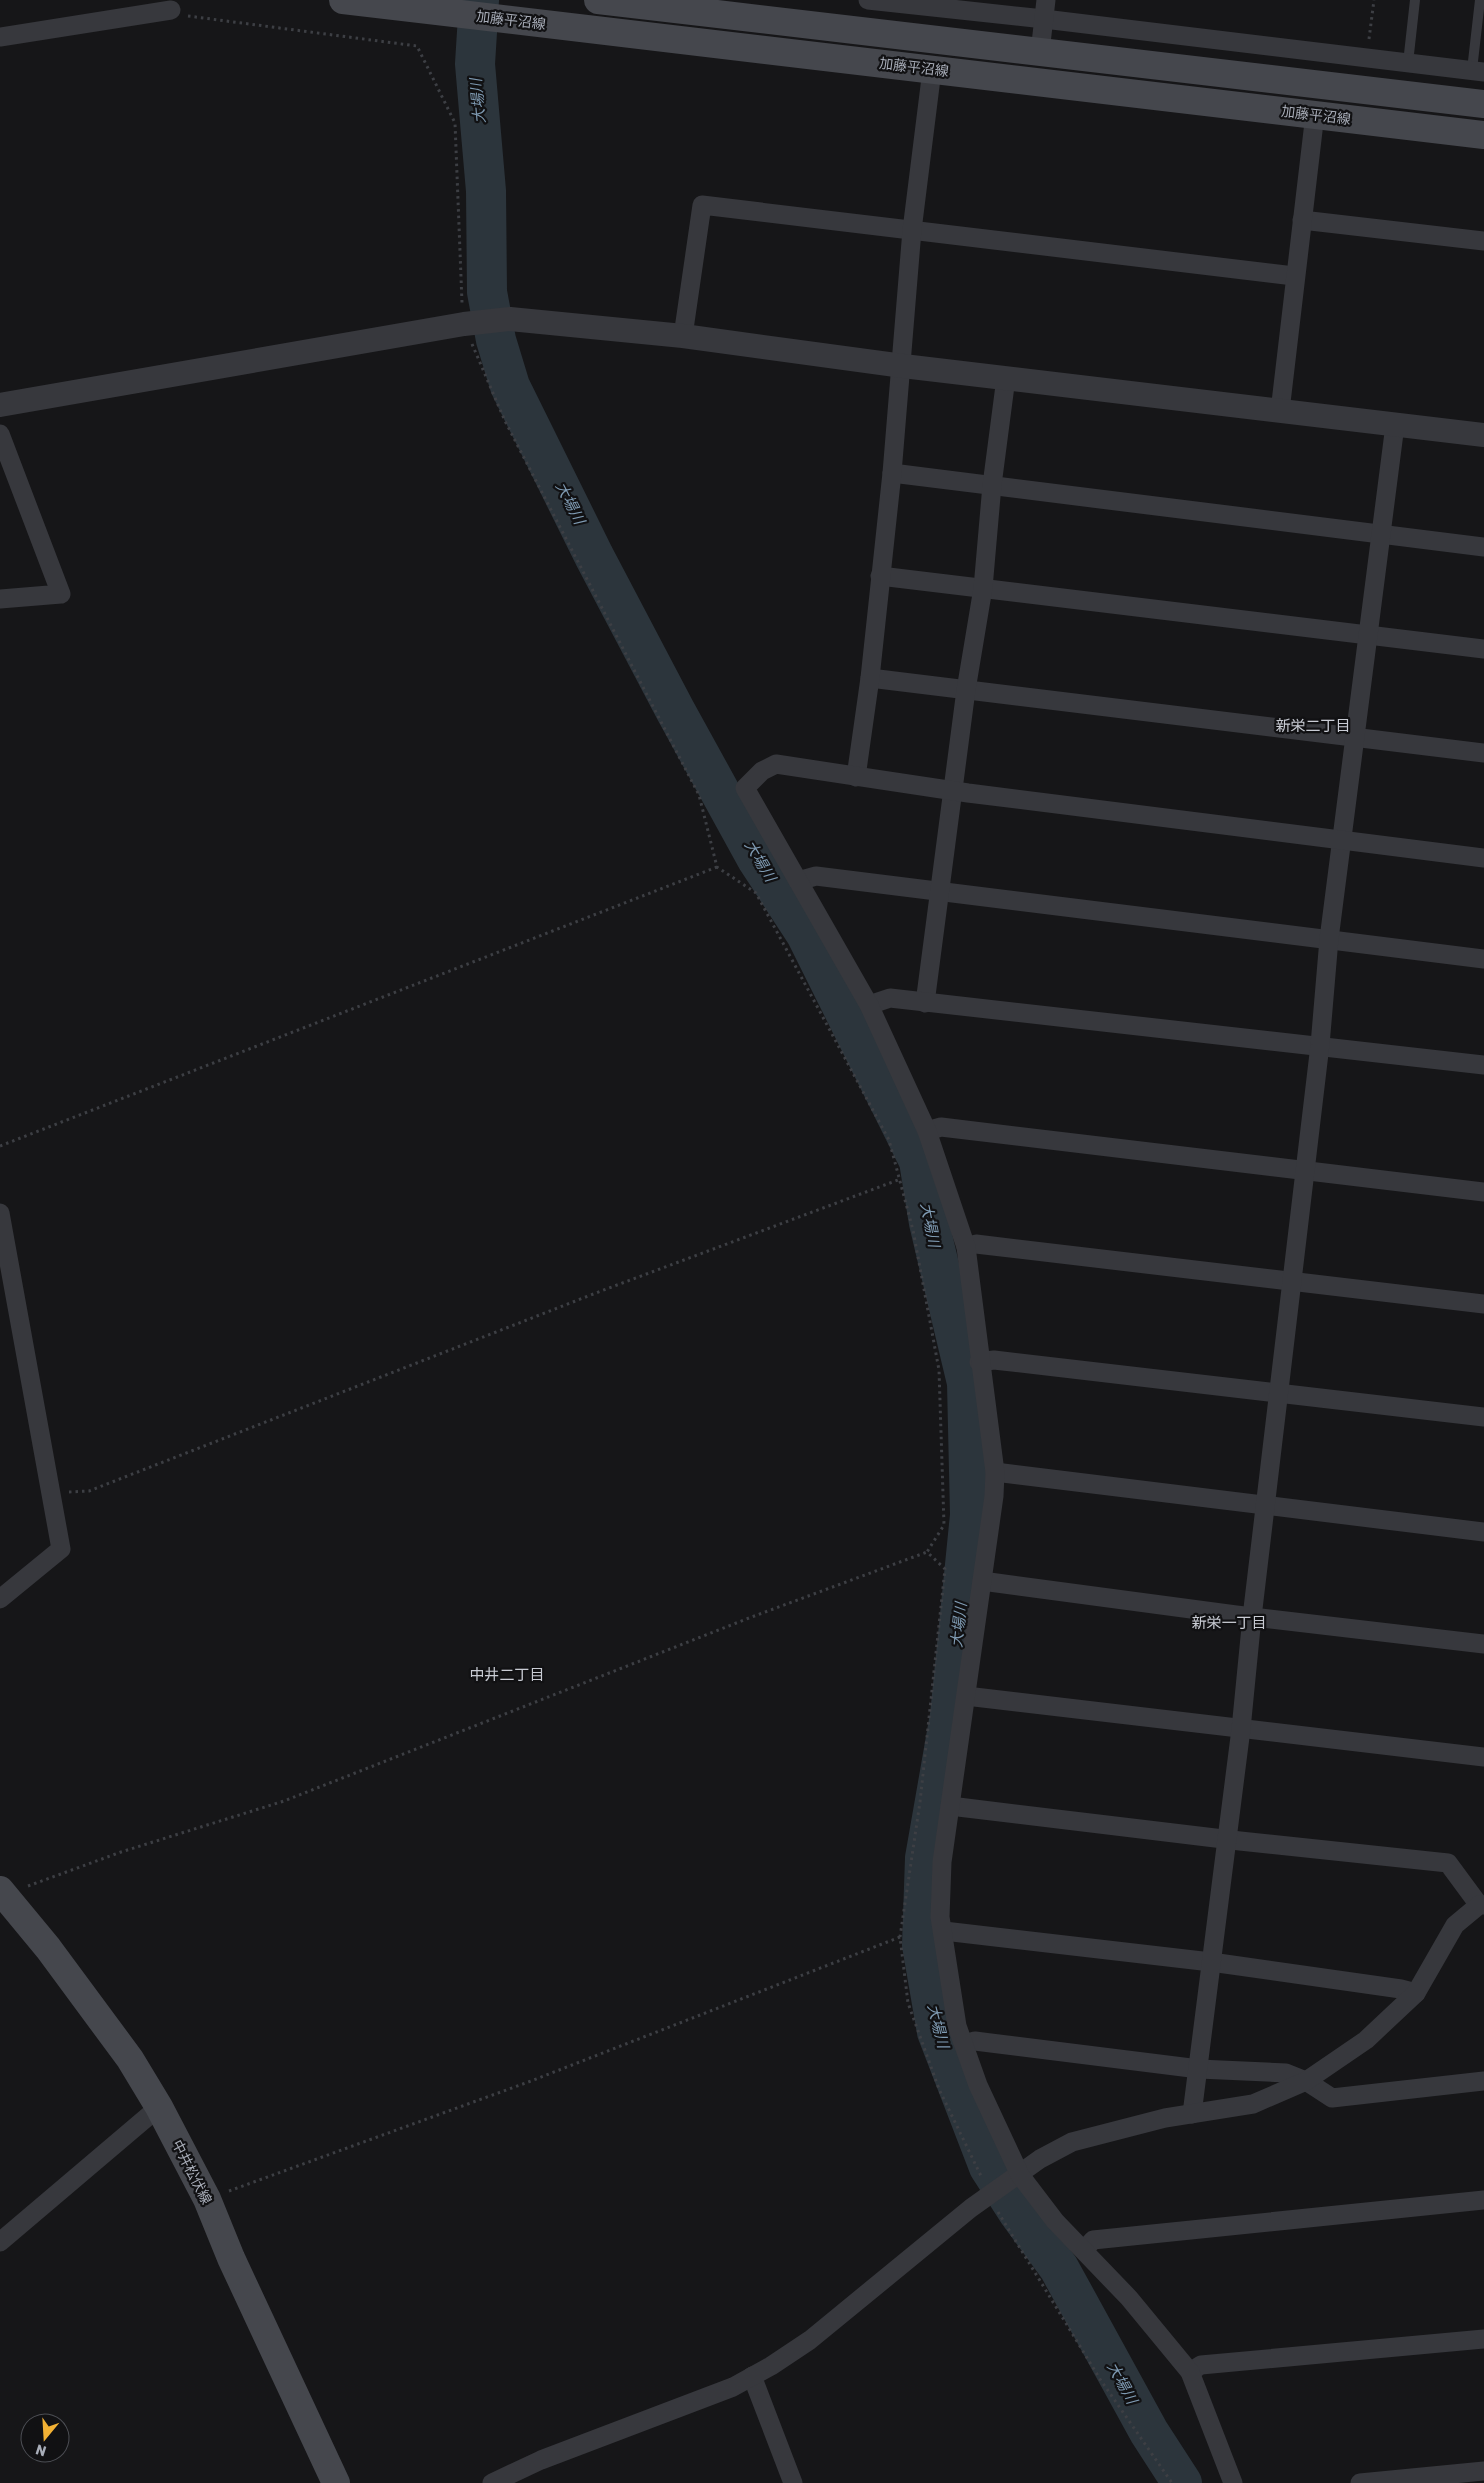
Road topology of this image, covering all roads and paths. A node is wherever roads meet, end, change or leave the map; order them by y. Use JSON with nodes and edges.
{"nodes":[{"id":1,"x":343,"y":0,"type":"edge"},
{"id":2,"x":598,"y":0,"type":"edge"},
{"id":3,"x":868,"y":0,"type":"edge"},
{"id":4,"x":1046,"y":0,"type":"edge"},
{"id":5,"x":1374,"y":0,"type":"edge"},
{"id":6,"x":1415,"y":0,"type":"edge"},
{"id":7,"x":1480,"y":0,"type":"edge"},
{"id":8,"x":178,"y":13,"type":"joint"},
{"id":9,"x":1044,"y":19,"type":"junction"},
{"id":10,"x":0,"y":37,"type":"edge"},
{"id":11,"x":1040,"y":52,"type":"junction"},
{"id":12,"x":1367,"y":57,"type":"junction"},
{"id":13,"x":1408,"y":62,"type":"junction"},
{"id":14,"x":932,"y":70,"type":"junction"},
{"id":15,"x":1478,"y":71,"type":"edge"},
{"id":16,"x":1484,"y":104,"type":"edge"},
{"id":17,"x":1315,"y":114,"type":"junction"},
{"id":18,"x":1484,"y":135,"type":"edge"},
{"id":19,"x":1302,"y":220,"type":"junction"},
{"id":20,"x":912,"y":230,"type":"junction"},
{"id":21,"x":1484,"y":242,"type":"edge"},
{"id":22,"x":1294,"y":276,"type":"junction"},
{"id":23,"x":464,"y":324,"type":"junction"},
{"id":24,"x":683,"y":336,"type":"junction"},
{"id":25,"x":903,"y":366,"type":"junction"},
{"id":26,"x":1006,"y":378,"type":"junction"},
{"id":27,"x":0,"y":405,"type":"edge"},
{"id":28,"x":1280,"y":411,"type":"junction"},
{"id":29,"x":1396,"y":425,"type":"junction"},
{"id":30,"x":0,"y":434,"type":"edge"},
{"id":31,"x":1484,"y":435,"type":"edge"},
{"id":32,"x":892,"y":473,"type":"junction"},
{"id":33,"x":992,"y":485,"type":"junction"},
{"id":34,"x":1382,"y":533,"type":"junction"},
{"id":35,"x":1484,"y":547,"type":"edge"},
{"id":36,"x":880,"y":576,"type":"junction"},
{"id":37,"x":983,"y":588,"type":"junction"},
{"id":38,"x":0,"y":599,"type":"edge"},
{"id":39,"x":1369,"y":635,"type":"junction"},
{"id":40,"x":1484,"y":649,"type":"edge"},
{"id":41,"x":870,"y":678,"type":"junction"},
{"id":42,"x":966,"y":690,"type":"junction"},
{"id":43,"x":1356,"y":737,"type":"junction"},
{"id":44,"x":1484,"y":753,"type":"edge"},
{"id":45,"x":856,"y":777,"type":"junction"},
{"id":46,"x":953,"y":791,"type":"junction"},
{"id":47,"x":1342,"y":840,"type":"junction"},
{"id":48,"x":1484,"y":858,"type":"edge"},
{"id":49,"x":717,"y":867,"type":"junction"},
{"id":50,"x":798,"y":881,"type":"junction"},
{"id":51,"x":941,"y":891,"type":"junction"},
{"id":52,"x":1330,"y":939,"type":"junction"},
{"id":53,"x":1484,"y":959,"type":"edge"},
{"id":54,"x":926,"y":1003,"type":"junction"},
{"id":55,"x":869,"y":1005,"type":"junction"},
{"id":56,"x":1320,"y":1045,"type":"junction"},
{"id":57,"x":1484,"y":1065,"type":"edge"},
{"id":58,"x":927,"y":1131,"type":"junction"},
{"id":59,"x":0,"y":1146,"type":"edge"},
{"id":60,"x":1304,"y":1171,"type":"junction"},
{"id":61,"x":898,"y":1180,"type":"junction"},
{"id":62,"x":1484,"y":1192,"type":"edge"},
{"id":63,"x":0,"y":1213,"type":"edge"},
{"id":64,"x":966,"y":1247,"type":"junction"},
{"id":65,"x":1292,"y":1282,"type":"junction"},
{"id":66,"x":1484,"y":1304,"type":"edge"},
{"id":67,"x":980,"y":1362,"type":"junction"},
{"id":68,"x":1279,"y":1394,"type":"junction"},
{"id":69,"x":1484,"y":1417,"type":"edge"},
{"id":70,"x":994,"y":1472,"type":"junction"},
{"id":71,"x":51,"y":1493,"type":"junction"},
{"id":72,"x":1265,"y":1505,"type":"junction"},
{"id":73,"x":1484,"y":1532,"type":"edge"},
{"id":74,"x":927,"y":1552,"type":"junction"},
{"id":75,"x":982,"y":1581,"type":"junction"},
{"id":76,"x":0,"y":1599,"type":"edge"},
{"id":77,"x":1252,"y":1617,"type":"junction"},
{"id":78,"x":1484,"y":1644,"type":"edge"},
{"id":79,"x":966,"y":1696,"type":"junction"},
{"id":80,"x":1241,"y":1729,"type":"junction"},
{"id":81,"x":1484,"y":1758,"type":"edge"},
{"id":82,"x":950,"y":1806,"type":"junction"},
{"id":83,"x":1226,"y":1839,"type":"junction"},
{"id":84,"x":1,"y":1894,"type":"edge"},
{"id":85,"x":1481,"y":1905,"type":"edge"},
{"id":86,"x":944,"y":1931,"type":"junction"},
{"id":87,"x":900,"y":1937,"type":"junction"},
{"id":88,"x":1212,"y":1962,"type":"junction"},
{"id":89,"x":1416,"y":1993,"type":"junction"},
{"id":90,"x":964,"y":2044,"type":"junction"},
{"id":91,"x":1199,"y":2069,"type":"junction"},
{"id":92,"x":1306,"y":2081,"type":"junction"},
{"id":93,"x":1484,"y":2082,"type":"edge"},
{"id":94,"x":159,"y":2107,"type":"junction"},
{"id":95,"x":1192,"y":2114,"type":"junction"},
{"id":96,"x":1002,"y":2187,"type":"junction"},
{"id":97,"x":207,"y":2199,"type":"junction"},
{"id":98,"x":1484,"y":2200,"type":"edge"},
{"id":99,"x":0,"y":2242,"type":"edge"},
{"id":100,"x":1084,"y":2250,"type":"junction"},
{"id":101,"x":1484,"y":2339,"type":"edge"},
{"id":102,"x":1190,"y":2372,"type":"junction"},
{"id":103,"x":752,"y":2376,"type":"junction"},
{"id":104,"x":1484,"y":2471,"type":"edge"},
{"id":105,"x":336,"y":2483,"type":"edge"},
{"id":106,"x":492,"y":2483,"type":"edge"},
{"id":107,"x":793,"y":2483,"type":"edge"},
{"id":108,"x":1172,"y":2483,"type":"edge"},
{"id":109,"x":1233,"y":2483,"type":"edge"},
{"id":110,"x":1360,"y":2483,"type":"edge"}],
"edges":[{"from":1,"to":14,"type":"main road","name":"加藤平沼線"},
{"from":2,"to":11,"type":"main road"},
{"from":3,"to":9,"type":"street"},
{"from":4,"to":9,"type":"street"},
{"from":5,"to":12,"type":"path"},
{"from":6,"to":13,"type":"lane"},
{"from":7,"to":15,"type":"lane"},
{"from":8,"to":10,"type":"street"},
{"from":8,"to":23,"type":"path"},
{"from":9,"to":11,"type":"street"},
{"from":9,"to":12,"type":"street"},
{"from":11,"to":16,"type":"main road"},
{"from":12,"to":13,"type":"street"},
{"from":13,"to":15,"type":"street"},
{"from":14,"to":17,"type":"main road","name":"加藤平沼線"},
{"from":14,"to":20,"type":"street"},
{"from":17,"to":18,"type":"main road","name":"加藤平沼線"},
{"from":17,"to":19,"type":"street"},
{"from":19,"to":21,"type":"street"},
{"from":19,"to":22,"type":"street"},
{"from":20,"to":22,"type":"street"},
{"from":20,"to":24,"type":"street"},
{"from":20,"to":25,"type":"street"},
{"from":22,"to":28,"type":"street"},
{"from":23,"to":24,"type":"street"},
{"from":23,"to":27,"type":"street"},
{"from":23,"to":49,"type":"path"},
{"from":24,"to":25,"type":"street"},
{"from":25,"to":26,"type":"street"},
{"from":25,"to":32,"type":"street"},
{"from":26,"to":28,"type":"street"},
{"from":26,"to":33,"type":"street"},
{"from":28,"to":29,"type":"street"},
{"from":29,"to":31,"type":"street"},
{"from":29,"to":34,"type":"street"},
{"from":30,"to":38,"type":"street"},
{"from":32,"to":33,"type":"street"},
{"from":32,"to":36,"type":"street"},
{"from":33,"to":34,"type":"street"},
{"from":33,"to":37,"type":"street"},
{"from":34,"to":35,"type":"street"},
{"from":34,"to":39,"type":"street"},
{"from":36,"to":37,"type":"street"},
{"from":36,"to":41,"type":"street"},
{"from":37,"to":39,"type":"street"},
{"from":37,"to":42,"type":"street"},
{"from":39,"to":40,"type":"street"},
{"from":39,"to":43,"type":"street"},
{"from":41,"to":42,"type":"street"},
{"from":41,"to":45,"type":"street"},
{"from":42,"to":43,"type":"street"},
{"from":42,"to":46,"type":"street"},
{"from":43,"to":44,"type":"street"},
{"from":43,"to":47,"type":"street"},
{"from":45,"to":46,"type":"street"},
{"from":45,"to":50,"type":"street"},
{"from":46,"to":47,"type":"street"},
{"from":46,"to":51,"type":"street"},
{"from":47,"to":48,"type":"street"},
{"from":47,"to":52,"type":"street"},
{"from":49,"to":59,"type":"path"},
{"from":49,"to":61,"type":"path"},
{"from":50,"to":51,"type":"street"},
{"from":50,"to":55,"type":"street"},
{"from":51,"to":52,"type":"street"},
{"from":51,"to":54,"type":"street"},
{"from":52,"to":53,"type":"street"},
{"from":52,"to":56,"type":"street"},
{"from":54,"to":55,"type":"street"},
{"from":54,"to":56,"type":"street"},
{"from":55,"to":58,"type":"street"},
{"from":56,"to":57,"type":"street"},
{"from":56,"to":60,"type":"street"},
{"from":58,"to":60,"type":"street"},
{"from":58,"to":64,"type":"street"},
{"from":60,"to":62,"type":"street"},
{"from":60,"to":65,"type":"street"},
{"from":61,"to":71,"type":"path"},
{"from":61,"to":74,"type":"path"},
{"from":63,"to":71,"type":"street"},
{"from":64,"to":65,"type":"street"},
{"from":64,"to":67,"type":"street"},
{"from":65,"to":66,"type":"street"},
{"from":65,"to":68,"type":"street"},
{"from":67,"to":68,"type":"street"},
{"from":67,"to":70,"type":"street"},
{"from":68,"to":69,"type":"street"},
{"from":68,"to":72,"type":"street"},
{"from":70,"to":72,"type":"street"},
{"from":70,"to":75,"type":"street"},
{"from":71,"to":76,"type":"street"},
{"from":72,"to":73,"type":"street"},
{"from":72,"to":77,"type":"street"},
{"from":74,"to":84,"type":"path"},
{"from":74,"to":87,"type":"path"},
{"from":75,"to":77,"type":"street"},
{"from":75,"to":79,"type":"street"},
{"from":77,"to":78,"type":"street"},
{"from":77,"to":80,"type":"street"},
{"from":79,"to":80,"type":"street"},
{"from":79,"to":82,"type":"street"},
{"from":80,"to":81,"type":"street"},
{"from":80,"to":83,"type":"street"},
{"from":82,"to":83,"type":"street"},
{"from":82,"to":86,"type":"street"},
{"from":83,"to":85,"type":"street"},
{"from":83,"to":88,"type":"street"},
{"from":84,"to":94,"type":"main road","name":"中井松伏線"},
{"from":85,"to":89,"type":"street"},
{"from":86,"to":88,"type":"street"},
{"from":86,"to":90,"type":"street"},
{"from":87,"to":96,"type":"path"},
{"from":87,"to":97,"type":"path"},
{"from":88,"to":89,"type":"street"},
{"from":88,"to":91,"type":"street"},
{"from":89,"to":92,"type":"street"},
{"from":90,"to":91,"type":"street"},
{"from":90,"to":96,"type":"street"},
{"from":91,"to":92,"type":"street"},
{"from":91,"to":95,"type":"street"},
{"from":92,"to":93,"type":"street"},
{"from":92,"to":95,"type":"street"},
{"from":94,"to":97,"type":"main road","name":"中井松伏線"},
{"from":94,"to":99,"type":"street"},
{"from":95,"to":96,"type":"street"},
{"from":96,"to":100,"type":"street"},
{"from":96,"to":103,"type":"street"},
{"from":96,"to":108,"type":"path"},
{"from":97,"to":105,"type":"main road","name":"中井松伏線"},
{"from":98,"to":100,"type":"street"},
{"from":100,"to":102,"type":"street"},
{"from":101,"to":102,"type":"street"},
{"from":102,"to":109,"type":"street"},
{"from":103,"to":106,"type":"street"},
{"from":103,"to":107,"type":"street"},
{"from":104,"to":110,"type":"street"}]}
